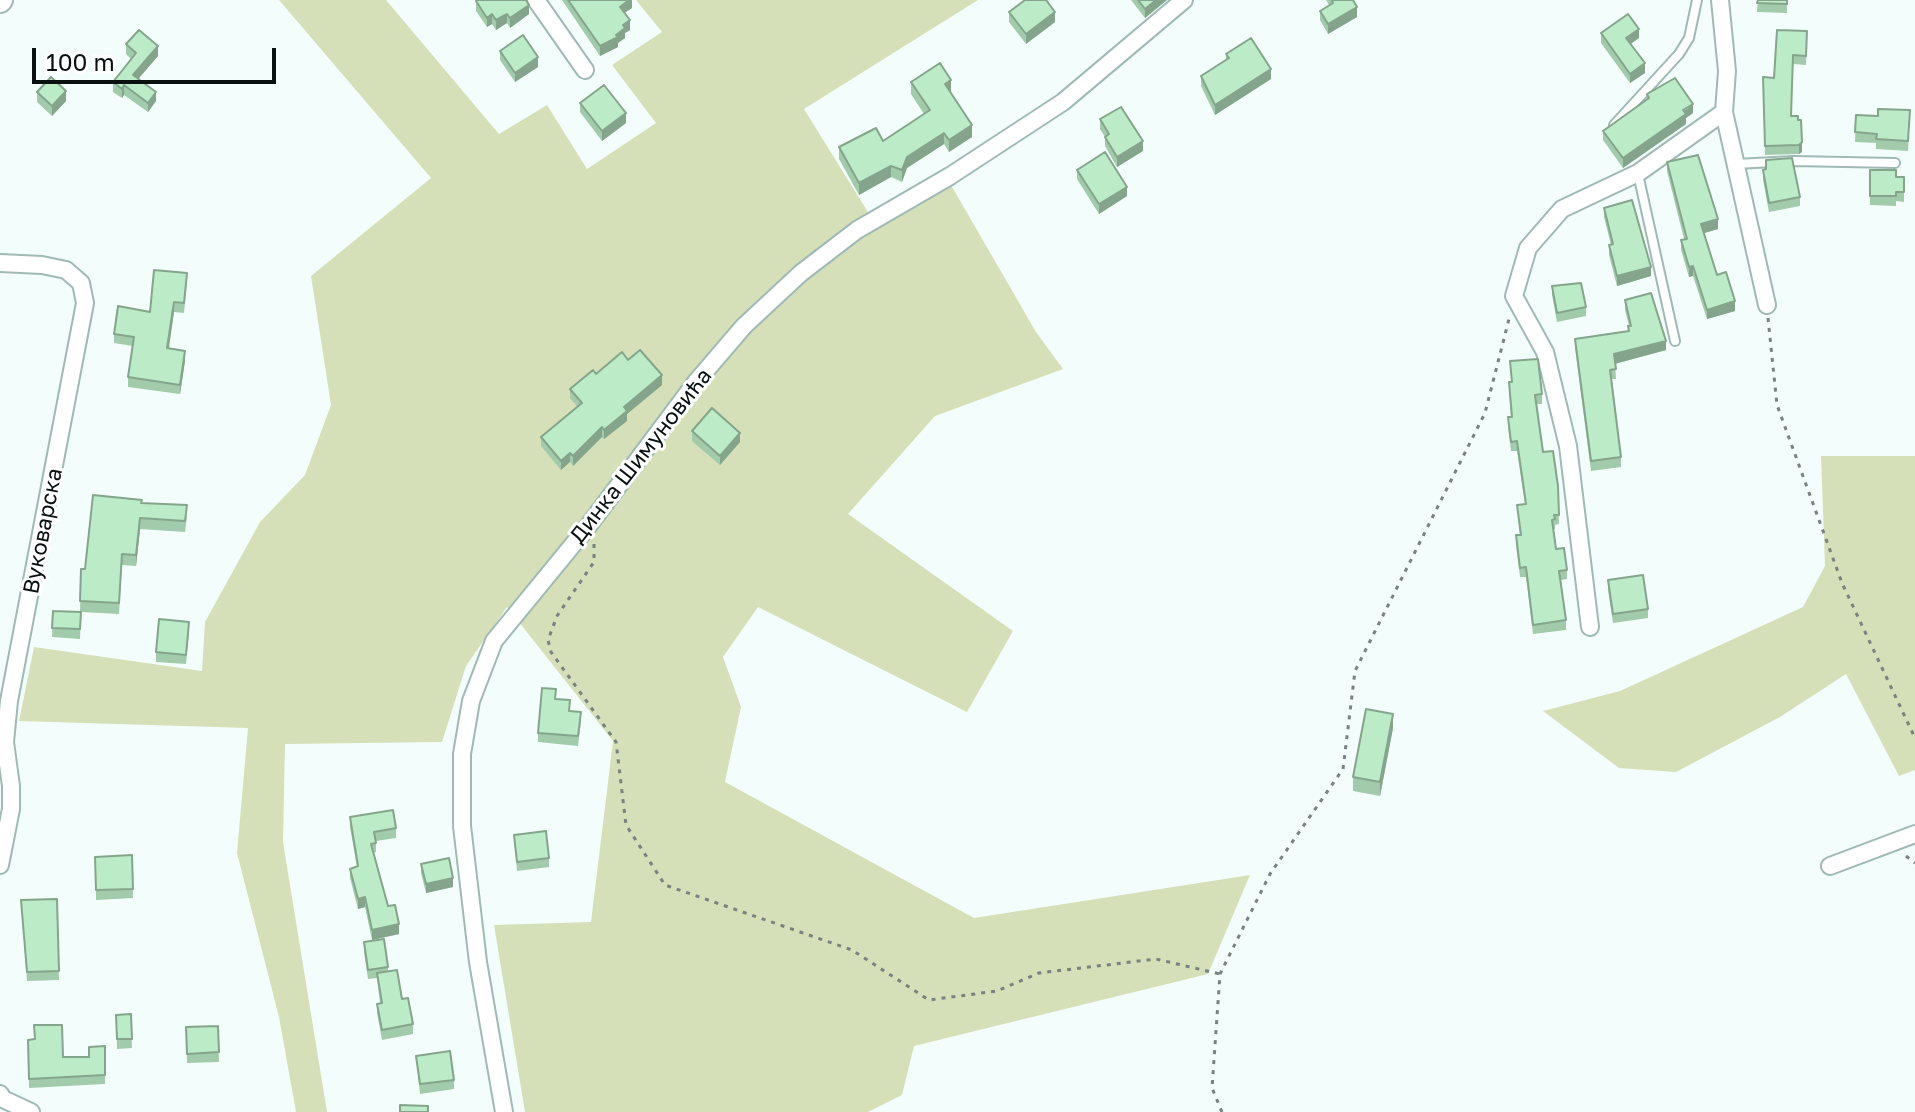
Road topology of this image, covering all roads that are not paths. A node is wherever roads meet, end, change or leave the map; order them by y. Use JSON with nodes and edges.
{"nodes":[{"id":1,"x":536,"y":0,"type":"edge"},
{"id":2,"x":1184,"y":0,"type":"edge"},
{"id":3,"x":1697,"y":0,"type":"edge"},
{"id":4,"x":1720,"y":0,"type":"edge"},
{"id":5,"x":585,"y":70,"type":"dead end"},
{"id":6,"x":1724,"y":112,"type":"junction"},
{"id":7,"x":1614,"y":125,"type":"edge"},
{"id":8,"x":1895,"y":163,"type":"dead end"},
{"id":9,"x":1736,"y":164,"type":"junction"},
{"id":10,"x":1638,"y":173,"type":"junction"},
{"id":11,"x":0,"y":263,"type":"edge"},
{"id":12,"x":1767,"y":305,"type":"road end"},
{"id":13,"x":1675,"y":341,"type":"dead end"},
{"id":14,"x":1590,"y":627,"type":"dead end"},
{"id":15,"x":1915,"y":834,"type":"edge"},
{"id":16,"x":0,"y":865,"type":"edge"},
{"id":17,"x":1830,"y":866,"type":"dead end"},
{"id":18,"x":0,"y":1094,"type":"edge"},
{"id":19,"x":31,"y":1112,"type":"edge"},
{"id":20,"x":504,"y":1112,"type":"edge"}],
"edges":[{"from":1,"to":5,"type":"street"},
{"from":2,"to":20,"type":"street","name":"Динка Шимуновића"},
{"from":3,"to":7,"type":"lane"},
{"from":4,"to":6,"type":"street"},
{"from":6,"to":9,"type":"street"},
{"from":6,"to":10,"type":"street"},
{"from":8,"to":9,"type":"lane"},
{"from":9,"to":12,"type":"street"},
{"from":10,"to":13,"type":"lane"},
{"from":10,"to":14,"type":"street"},
{"from":11,"to":16,"type":"street","name":"Вуковарска"},
{"from":15,"to":17,"type":"street"},
{"from":18,"to":19,"type":"street"}]}
